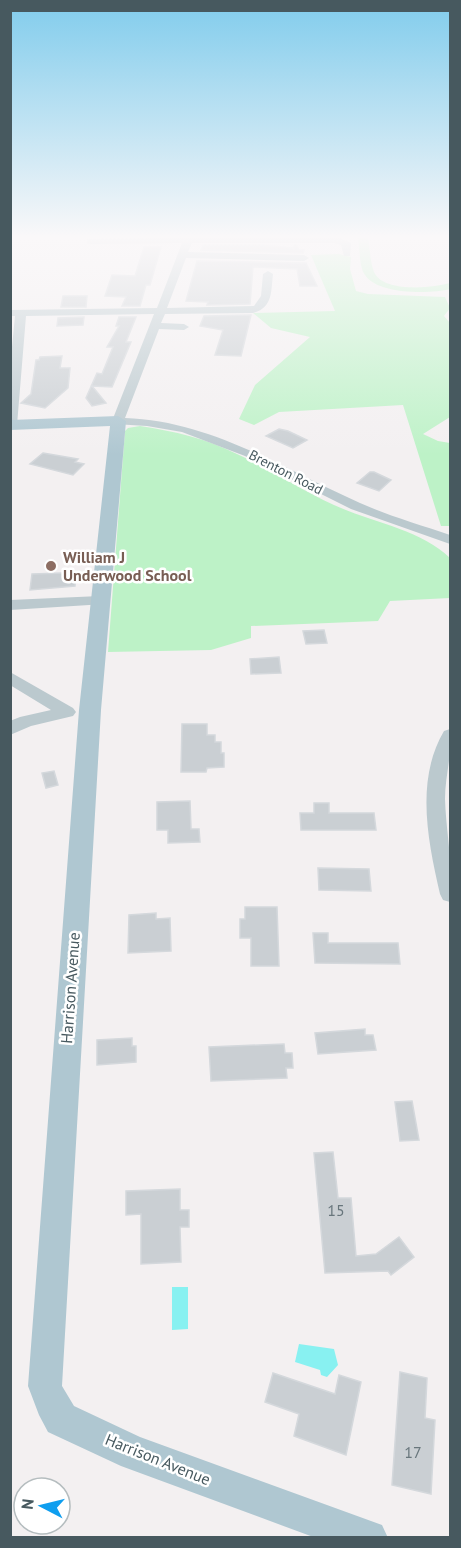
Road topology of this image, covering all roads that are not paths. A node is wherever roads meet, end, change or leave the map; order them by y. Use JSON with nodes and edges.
{"nodes":[{"id":1,"x":219,"y":310,"type":"edge"},
{"id":2,"x":162,"y":312,"type":"junction"},
{"id":3,"x":16,"y":313,"type":"edge"},
{"id":4,"x":156,"y":326,"type":"junction"},
{"id":5,"x":184,"y":327,"type":"dead end"},
{"id":6,"x":118,"y":421,"type":"junction"},
{"id":7,"x":10,"y":425,"type":"edge"},
{"id":8,"x":450,"y":540,"type":"edge"},
{"id":9,"x":100,"y":600,"type":"junction"},
{"id":10,"x":10,"y":605,"type":"edge"},
{"id":11,"x":10,"y":677,"type":"edge"},
{"id":12,"x":79,"y":711,"type":"junction"},
{"id":13,"x":10,"y":729,"type":"edge"},
{"id":14,"x":450,"y":735,"type":"edge"},
{"id":15,"x":443,"y":824,"type":"edge"},
{"id":16,"x":450,"y":894,"type":"edge"},
{"id":17,"x":369,"y":1538,"type":"edge"}],
"edges":[{"from":1,"to":2,"type":"street"},
{"from":2,"to":3,"type":"street"},
{"from":2,"to":4,"type":"street","name":"Harrison Avenue"},
{"from":3,"to":7,"type":"street"},
{"from":4,"to":5,"type":"street"},
{"from":4,"to":6,"type":"street","name":"Harrison Avenue"},
{"from":6,"to":7,"type":"main road"},
{"from":6,"to":8,"type":"street","name":"Brenton Road"},
{"from":6,"to":9,"type":"main road","name":"Harrison Avenue"},
{"from":9,"to":10,"type":"street"},
{"from":9,"to":12,"type":"main road","name":"Harrison Avenue"},
{"from":11,"to":12,"type":"street"},
{"from":12,"to":13,"type":"street"},
{"from":12,"to":17,"type":"main road","name":"Harrison Avenue"},
{"from":14,"to":15,"type":"street"},
{"from":15,"to":16,"type":"street"}]}
